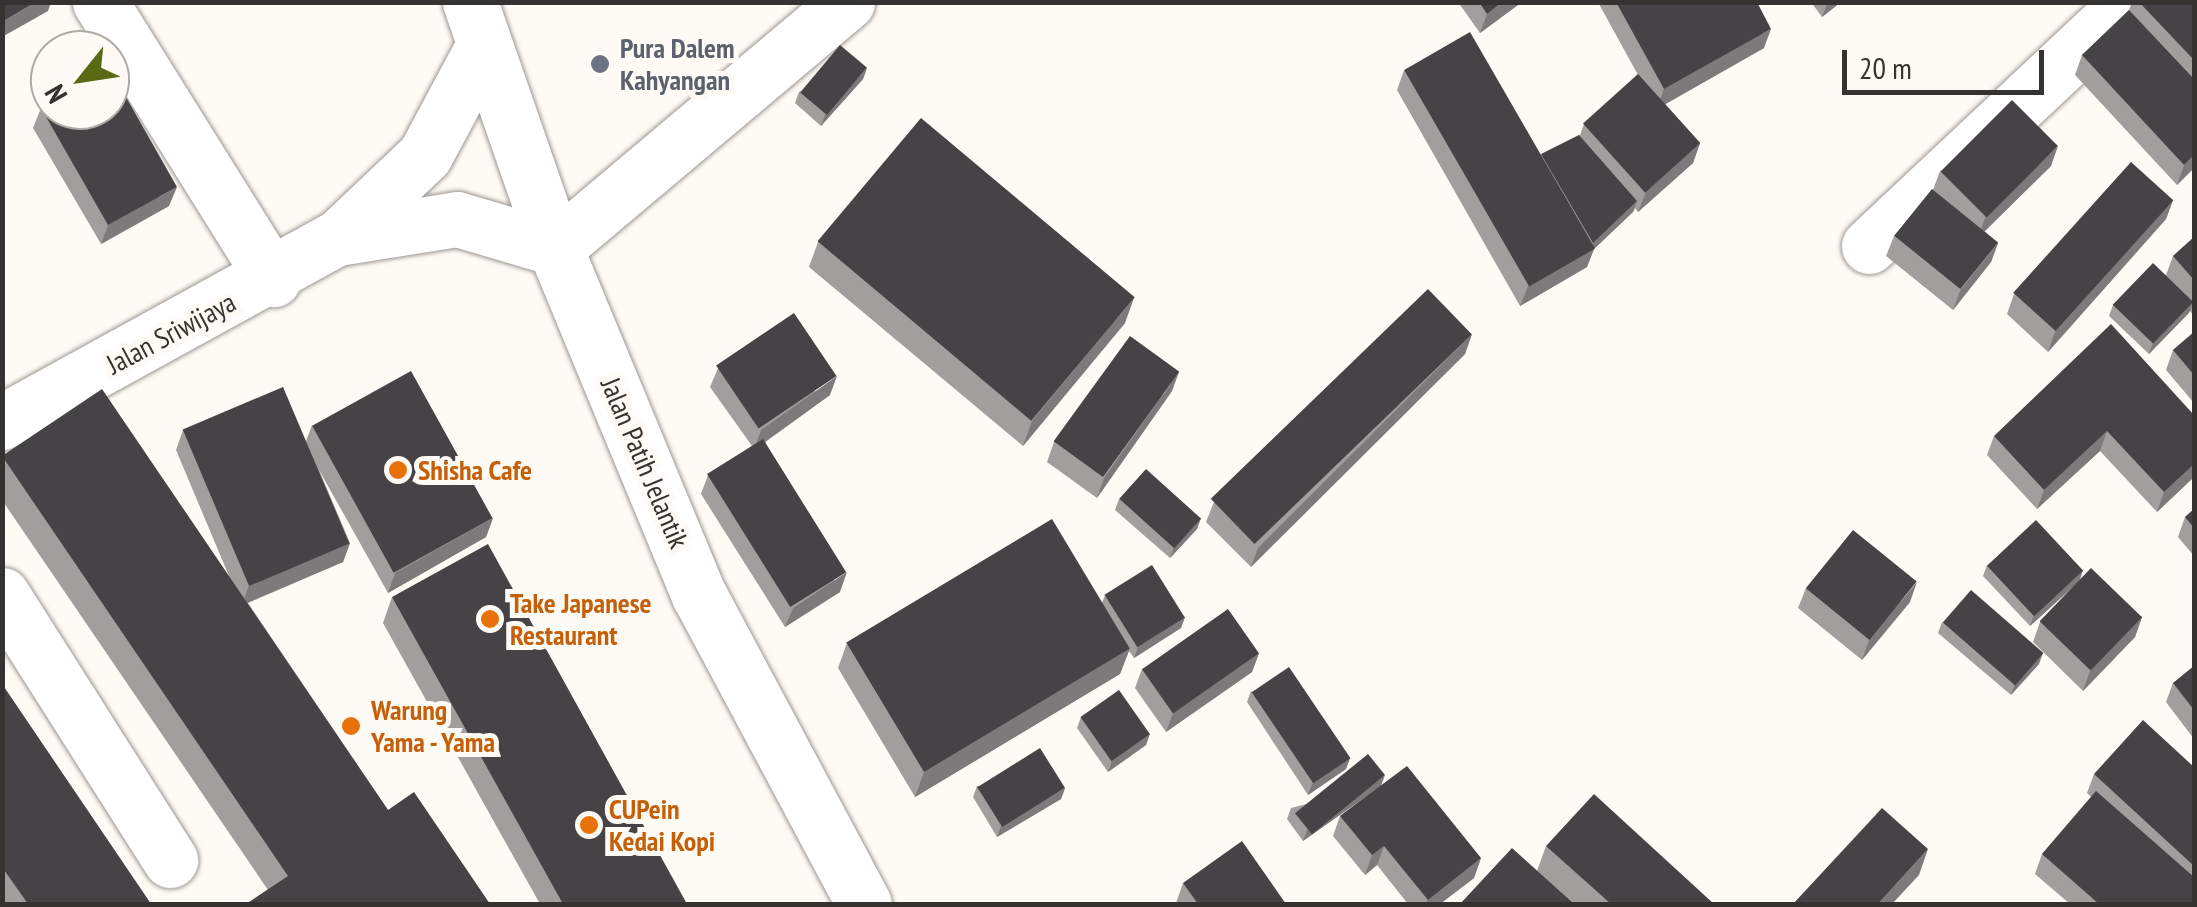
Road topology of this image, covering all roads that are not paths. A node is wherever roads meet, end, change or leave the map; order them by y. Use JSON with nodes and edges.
{"nodes":[{"id":1,"x":100,"y":2,"type":"edge"},
{"id":2,"x":847,"y":2,"type":"edge"},
{"id":3,"x":2129,"y":2,"type":"edge"},
{"id":4,"x":477,"y":24,"type":"edge"},
{"id":5,"x":337,"y":238,"type":"junction"},
{"id":6,"x":1869,"y":246,"type":"dead end"},
{"id":7,"x":555,"y":248,"type":"junction"},
{"id":8,"x":272,"y":279,"type":"junction"},
{"id":9,"x":2,"y":422,"type":"edge"},
{"id":10,"x":2,"y":595,"type":"edge"},
{"id":11,"x":170,"y":860,"type":"dead end"},
{"id":12,"x":864,"y":904,"type":"edge"}],
"edges":[{"from":1,"to":8,"type":"street"},
{"from":2,"to":7,"type":"street"},
{"from":3,"to":6,"type":"street"},
{"from":4,"to":5,"type":"street","name":"Jalan Sriwijaya"},
{"from":4,"to":7,"type":"street","name":"Jalan Patih Jelantik"},
{"from":5,"to":7,"type":"street","name":"Jalan Sriwijaya"},
{"from":5,"to":8,"type":"street","name":"Jalan Sriwijaya"},
{"from":7,"to":12,"type":"street","name":"Jalan Patih Jelantik"},
{"from":8,"to":9,"type":"street","name":"Jalan Sriwijaya"},
{"from":10,"to":11,"type":"street"}]}
